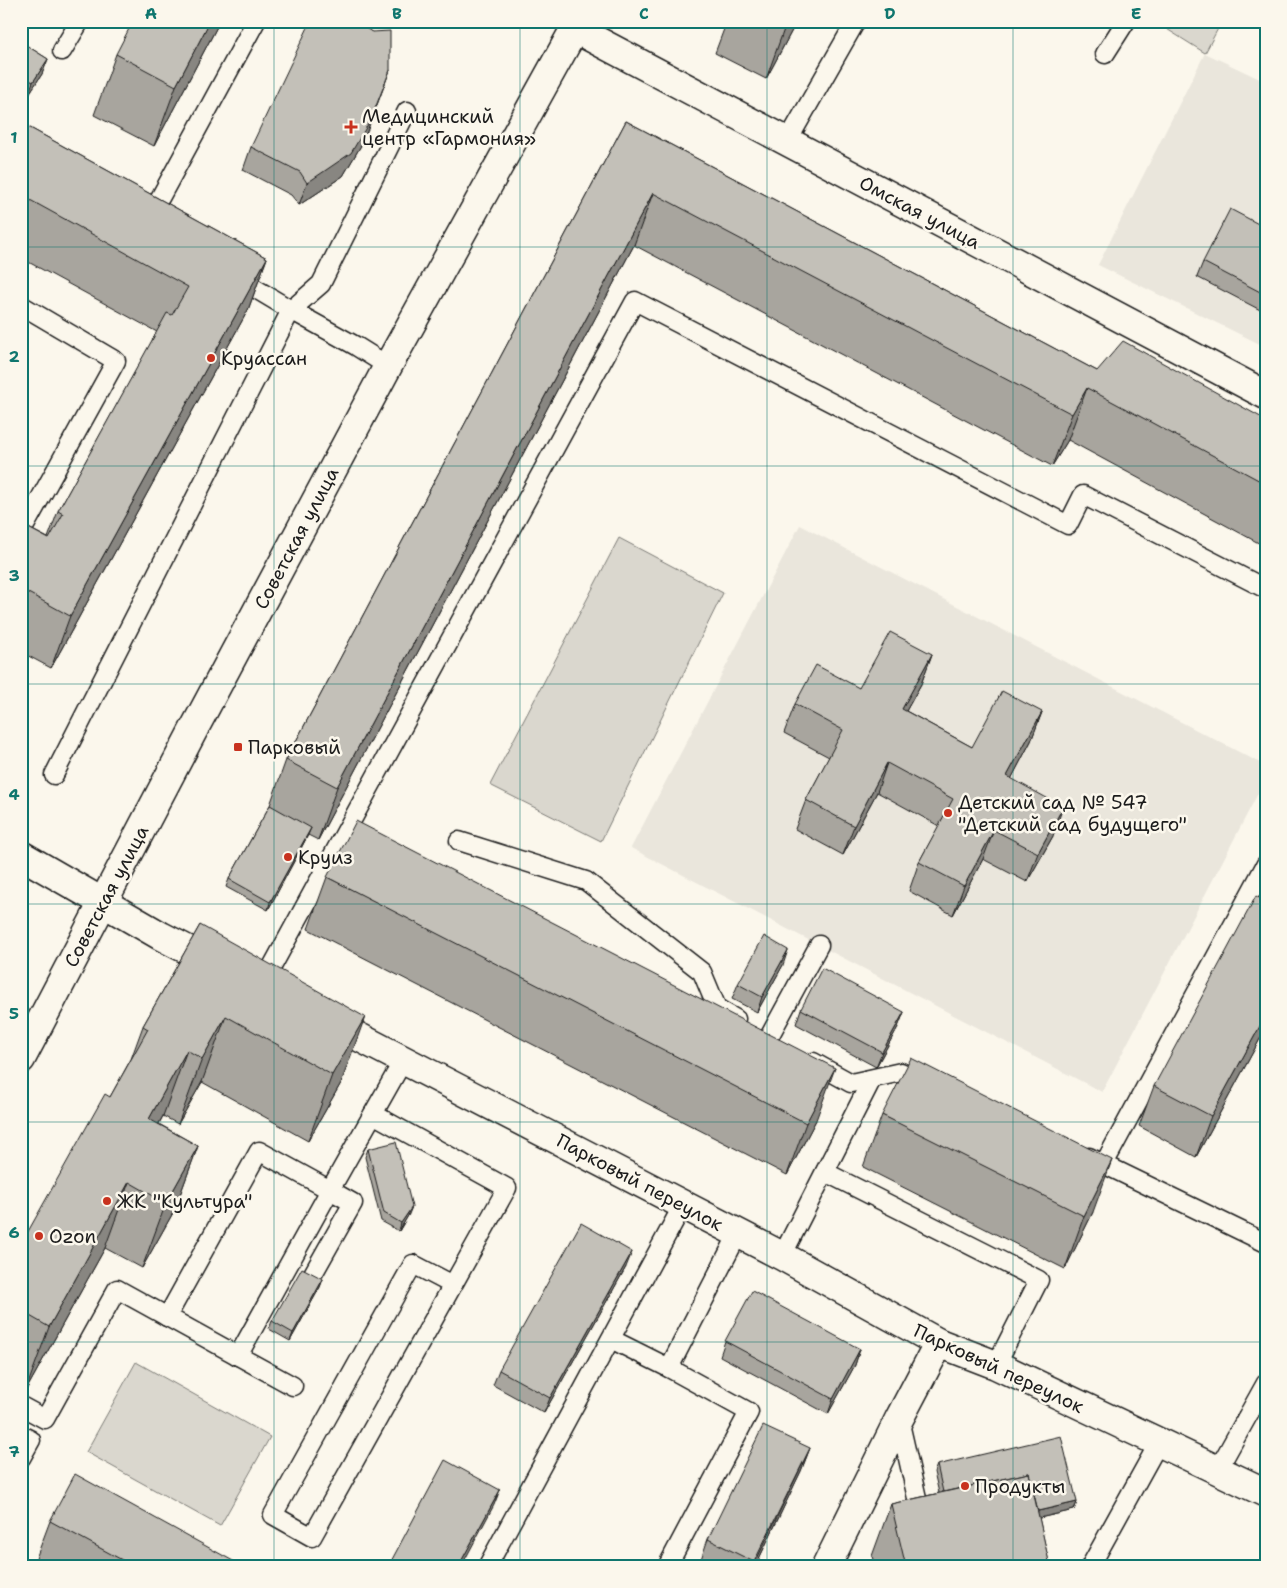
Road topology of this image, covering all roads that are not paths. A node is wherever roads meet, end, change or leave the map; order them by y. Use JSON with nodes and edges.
{"nodes":[{"id":1,"x":80,"y":21,"type":"edge"},
{"id":2,"x":256,"y":21,"type":"edge"},
{"id":3,"x":856,"y":21,"type":"edge"},
{"id":4,"x":1126,"y":21,"type":"edge"},
{"id":5,"x":577,"y":25,"type":"edge"},
{"id":6,"x":62,"y":51,"type":"dead end"},
{"id":7,"x":1104,"y":54,"type":"dead end"},
{"id":8,"x":407,"y":111,"type":"dead end"},
{"id":9,"x":787,"y":142,"type":"junction"},
{"id":10,"x":163,"y":234,"type":"edge"},
{"id":11,"x":223,"y":269,"type":"edge"},
{"id":12,"x":21,"y":305,"type":"edge"},
{"id":13,"x":291,"y":310,"type":"junction"},
{"id":14,"x":388,"y":366,"type":"junction"},
{"id":15,"x":1266,"y":395,"type":"edge"},
{"id":16,"x":21,"y":533,"type":"edge"},
{"id":17,"x":1266,"y":589,"type":"edge"},
{"id":18,"x":54,"y":775,"type":"dead end"},
{"id":19,"x":459,"y":841,"type":"dead end"},
{"id":20,"x":21,"y":855,"type":"edge"},
{"id":21,"x":1266,"y":864,"type":"edge"},
{"id":22,"x":103,"y":902,"type":"junction"},
{"id":23,"x":819,"y":945,"type":"dead end"},
{"id":24,"x":270,"y":992,"type":"joint"},
{"id":25,"x":305,"y":1010,"type":"edge"},
{"id":26,"x":769,"y":1037,"type":"junction"},
{"id":27,"x":785,"y":1046,"type":"edge"},
{"id":28,"x":801,"y":1056,"type":"edge"},
{"id":29,"x":21,"y":1059,"type":"edge"},
{"id":30,"x":404,"y":1059,"type":"junction"},
{"id":31,"x":872,"y":1079,"type":"junction"},
{"id":32,"x":936,"y":1088,"type":"edge"},
{"id":33,"x":373,"y":1114,"type":"junction"},
{"id":34,"x":1078,"y":1152,"type":"edge"},
{"id":35,"x":1104,"y":1164,"type":"junction"},
{"id":36,"x":825,"y":1172,"type":"junction"},
{"id":37,"x":330,"y":1190,"type":"junction"},
{"id":38,"x":683,"y":1205,"type":"junction"},
{"id":39,"x":738,"y":1234,"type":"junction"},
{"id":40,"x":1266,"y":1243,"type":"edge"},
{"id":41,"x":782,"y":1256,"type":"junction"},
{"id":42,"x":309,"y":1281,"type":"edge"},
{"id":43,"x":453,"y":1285,"type":"junction"},
{"id":44,"x":167,"y":1317,"type":"junction"},
{"id":45,"x":612,"y":1339,"type":"junction"},
{"id":46,"x":939,"y":1343,"type":"junction"},
{"id":47,"x":238,"y":1356,"type":"junction"},
{"id":48,"x":996,"y":1365,"type":"junction"},
{"id":49,"x":669,"y":1368,"type":"junction"},
{"id":50,"x":1266,"y":1382,"type":"edge"},
{"id":51,"x":293,"y":1386,"type":"dead end"},
{"id":52,"x":21,"y":1406,"type":"edge"},
{"id":53,"x":899,"y":1419,"type":"junction"},
{"id":54,"x":21,"y":1435,"type":"edge"},
{"id":55,"x":1158,"y":1444,"type":"junction"},
{"id":56,"x":21,"y":1458,"type":"edge"},
{"id":57,"x":1217,"y":1471,"type":"junction"},
{"id":58,"x":1266,"y":1493,"type":"edge"},
{"id":59,"x":924,"y":1528,"type":"edge"},
{"id":60,"x":487,"y":1567,"type":"edge"},
{"id":61,"x":667,"y":1567,"type":"edge"},
{"id":62,"x":826,"y":1567,"type":"edge"},
{"id":63,"x":1090,"y":1567,"type":"edge"}],
"edges":[{"from":1,"to":6,"type":"lane"},
{"from":2,"to":10,"type":"lane"},
{"from":3,"to":9,"type":"lane"},
{"from":4,"to":7,"type":"lane"},
{"from":5,"to":9,"type":"street","name":"Омская улица"},
{"from":5,"to":14,"type":"street","name":"Советская улица"},
{"from":8,"to":13,"type":"lane"},
{"from":9,"to":15,"type":"street","name":"Омская улица"},
{"from":11,"to":13,"type":"lane"},
{"from":12,"to":16,"type":"lane"},
{"from":13,"to":14,"type":"lane"},
{"from":13,"to":18,"type":"lane"},
{"from":14,"to":22,"type":"street","name":"Советская улица"},
{"from":17,"to":24,"type":"lane"},
{"from":19,"to":26,"type":"lane"},
{"from":20,"to":22,"type":"street"},
{"from":21,"to":35,"type":"lane"},
{"from":22,"to":24,"type":"street"},
{"from":22,"to":29,"type":"street","name":"Советская улица"},
{"from":23,"to":26,"type":"lane"},
{"from":25,"to":30,"type":"street","name":"Парковый переулок"},
{"from":26,"to":27,"type":"lane"},
{"from":28,"to":31,"type":"lane"},
{"from":30,"to":33,"type":"lane"},
{"from":30,"to":38,"type":"street","name":"Парковый переулок"},
{"from":31,"to":32,"type":"lane"},
{"from":31,"to":36,"type":"lane"},
{"from":33,"to":37,"type":"lane"},
{"from":33,"to":43,"type":"lane"},
{"from":34,"to":35,"type":"lane"},
{"from":35,"to":40,"type":"lane"},
{"from":36,"to":41,"type":"lane"},
{"from":36,"to":48,"type":"lane"},
{"from":37,"to":42,"type":"lane"},
{"from":37,"to":44,"type":"lane"},
{"from":37,"to":47,"type":"lane"},
{"from":38,"to":39,"type":"street","name":"Парковый переулок"},
{"from":38,"to":45,"type":"lane"},
{"from":39,"to":41,"type":"street","name":"Парковый переулок"},
{"from":39,"to":49,"type":"lane"},
{"from":41,"to":46,"type":"street","name":"Парковый переулок"},
{"from":43,"to":43,"type":"lane"},
{"from":44,"to":47,"type":"lane"},
{"from":44,"to":52,"type":"lane"},
{"from":45,"to":49,"type":"lane"},
{"from":45,"to":60,"type":"lane"},
{"from":46,"to":48,"type":"street","name":"Парковый переулок"},
{"from":46,"to":53,"type":"street"},
{"from":47,"to":51,"type":"lane"},
{"from":48,"to":55,"type":"street","name":"Парковый переулок"},
{"from":49,"to":61,"type":"lane"},
{"from":50,"to":57,"type":"lane"},
{"from":53,"to":59,"type":"lane"},
{"from":53,"to":62,"type":"street"},
{"from":54,"to":56,"type":"lane"},
{"from":55,"to":57,"type":"street","name":"Парковый переулок"},
{"from":55,"to":63,"type":"lane"},
{"from":57,"to":58,"type":"street","name":"Парковый переулок"}]}
